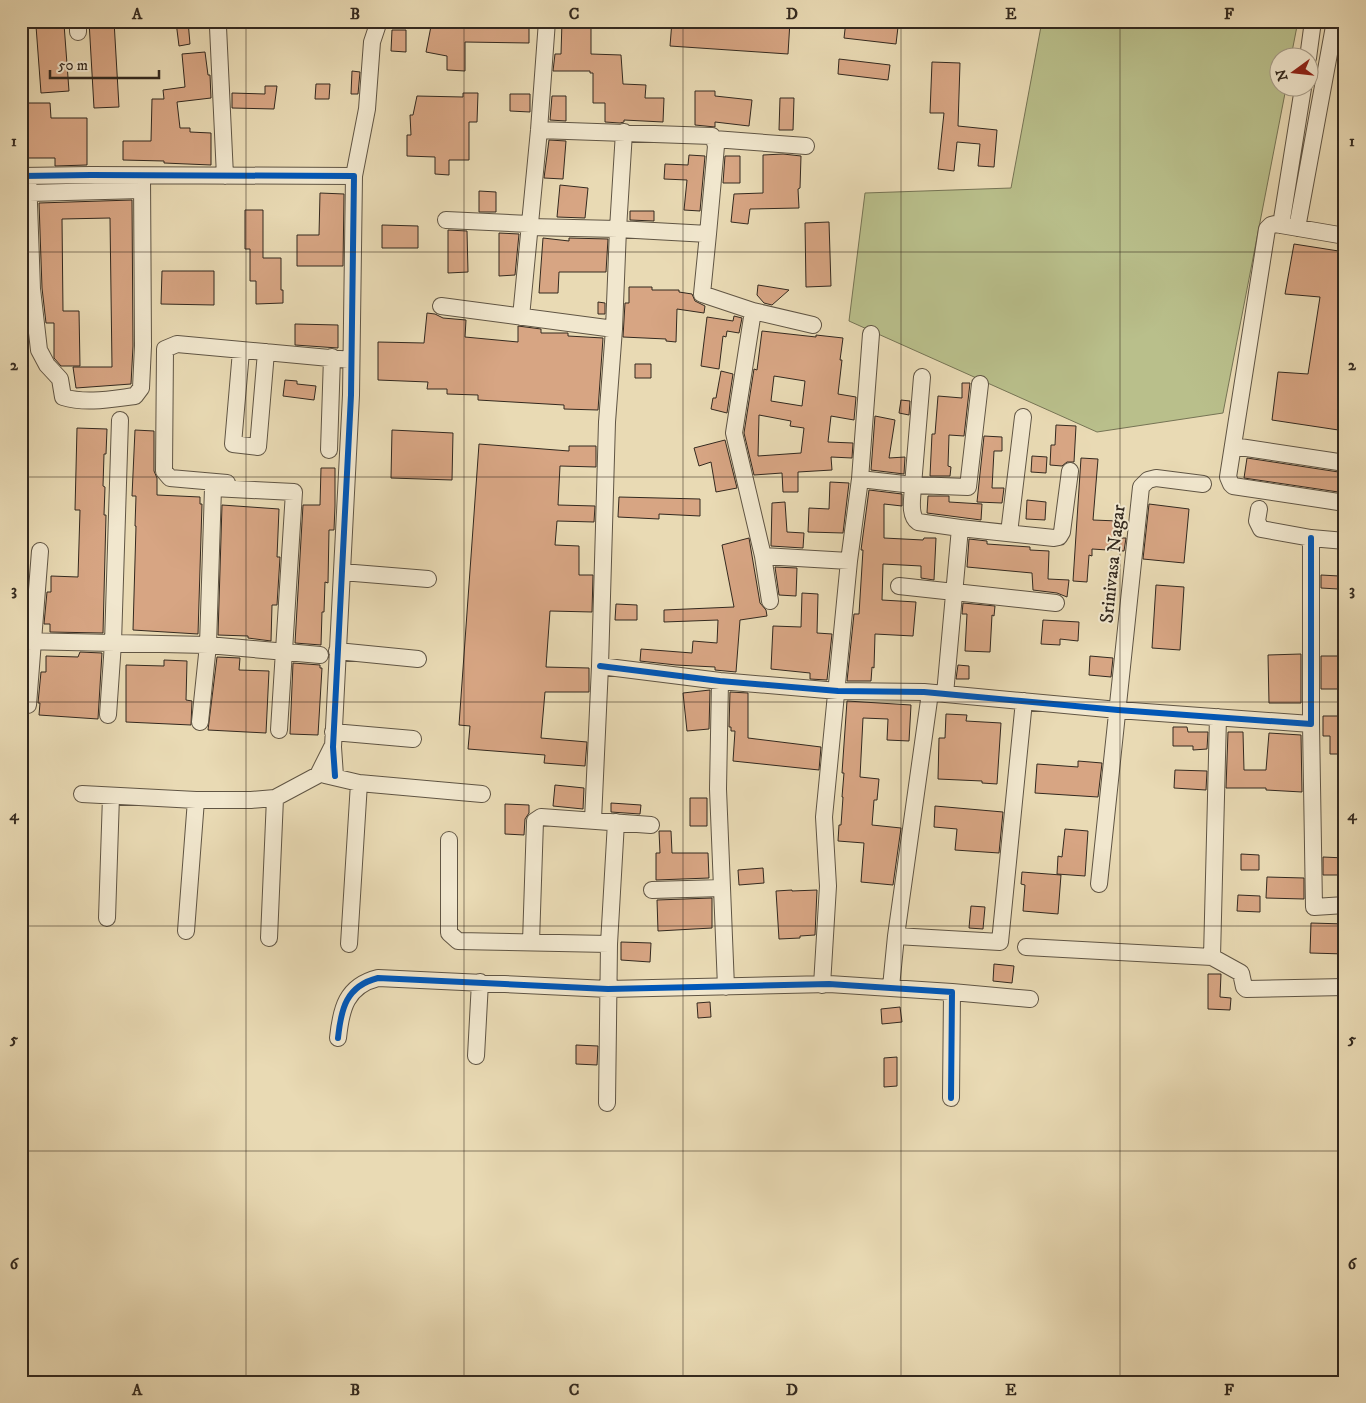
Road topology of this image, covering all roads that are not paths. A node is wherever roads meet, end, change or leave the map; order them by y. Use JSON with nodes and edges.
{"nodes":[{"id":1,"x":379,"y":21,"type":"edge"},
{"id":2,"x":547,"y":21,"type":"edge"},
{"id":3,"x":1313,"y":21,"type":"edge"},
{"id":4,"x":1335,"y":21,"type":"edge"},
{"id":5,"x":218,"y":27,"type":"dead end"},
{"id":6,"x":1309,"y":48,"type":"edge"},
{"id":7,"x":1302,"y":98,"type":"edge"},
{"id":8,"x":539,"y":130,"type":"junction"},
{"id":9,"x":624,"y":132,"type":"junction"},
{"id":10,"x":714,"y":139,"type":"junction"},
{"id":11,"x":806,"y":146,"type":"dead end"},
{"id":12,"x":25,"y":176,"type":"edge"},
{"id":13,"x":225,"y":176,"type":"junction"},
{"id":14,"x":354,"y":176,"type":"junction"},
{"id":15,"x":142,"y":183,"type":"junction"},
{"id":16,"x":29,"y":193,"type":"junction"},
{"id":17,"x":446,"y":220,"type":"dead end"},
{"id":18,"x":529,"y":226,"type":"junction"},
{"id":19,"x":1289,"y":227,"type":"junction"},
{"id":20,"x":618,"y":229,"type":"junction"},
{"id":21,"x":708,"y":234,"type":"junction"},
{"id":22,"x":1345,"y":236,"type":"edge"},
{"id":23,"x":440,"y":306,"type":"dead end"},
{"id":24,"x":753,"y":311,"type":"junction"},
{"id":25,"x":521,"y":317,"type":"junction"},
{"id":26,"x":813,"y":325,"type":"dead end"},
{"id":27,"x":614,"y":329,"type":"junction"},
{"id":28,"x":871,"y":334,"type":"dead end"},
{"id":29,"x":241,"y":351,"type":"junction"},
{"id":30,"x":266,"y":352,"type":"junction"},
{"id":31,"x":332,"y":357,"type":"junction"},
{"id":32,"x":351,"y":360,"type":"junction"},
{"id":33,"x":922,"y":377,"type":"dead end"},
{"id":34,"x":980,"y":384,"type":"dead end"},
{"id":35,"x":1023,"y":417,"type":"dead end"},
{"id":36,"x":120,"y":420,"type":"dead end"},
{"id":37,"x":1233,"y":446,"type":"junction"},
{"id":38,"x":329,"y":450,"type":"dead end"},
{"id":39,"x":1345,"y":463,"type":"edge"},
{"id":40,"x":1070,"y":470,"type":"dead end"},
{"id":41,"x":860,"y":479,"type":"junction"},
{"id":42,"x":1203,"y":484,"type":"dead end"},
{"id":43,"x":261,"y":485,"type":"dead end"},
{"id":44,"x":913,"y":485,"type":"junction"},
{"id":45,"x":1345,"y":503,"type":"edge"},
{"id":46,"x":1259,"y":509,"type":"dead end"},
{"id":47,"x":960,"y":528,"type":"junction"},
{"id":48,"x":1009,"y":532,"type":"junction"},
{"id":49,"x":1311,"y":538,"type":"junction"},
{"id":50,"x":1345,"y":541,"type":"edge"},
{"id":51,"x":40,"y":551,"type":"dead end"},
{"id":52,"x":763,"y":556,"type":"junction"},
{"id":53,"x":849,"y":561,"type":"junction"},
{"id":54,"x":342,"y":572,"type":"junction"},
{"id":55,"x":428,"y":579,"type":"dead end"},
{"id":56,"x":899,"y":586,"type":"dead end"},
{"id":57,"x":954,"y":591,"type":"junction"},
{"id":58,"x":770,"y":600,"type":"dead end"},
{"id":59,"x":1056,"y":603,"type":"dead end"},
{"id":60,"x":27,"y":641,"type":"edge"},
{"id":61,"x":114,"y":643,"type":"junction"},
{"id":62,"x":208,"y":645,"type":"junction"},
{"id":63,"x":282,"y":651,"type":"junction"},
{"id":64,"x":337,"y":651,"type":"junction"},
{"id":65,"x":320,"y":655,"type":"dead end"},
{"id":66,"x":418,"y":659,"type":"dead end"},
{"id":67,"x":600,"y":666,"type":"junction"},
{"id":68,"x":720,"y":681,"type":"junction"},
{"id":69,"x":838,"y":691,"type":"junction"},
{"id":70,"x":938,"y":694,"type":"junction"},
{"id":71,"x":1024,"y":701,"type":"junction"},
{"id":72,"x":28,"y":705,"type":"dead end"},
{"id":73,"x":1118,"y":710,"type":"junction"},
{"id":74,"x":108,"y":715,"type":"dead end"},
{"id":75,"x":1218,"y":717,"type":"junction"},
{"id":76,"x":200,"y":722,"type":"dead end"},
{"id":77,"x":1311,"y":724,"type":"junction"},
{"id":78,"x":279,"y":730,"type":"dead end"},
{"id":79,"x":333,"y":739,"type":"junction"},
{"id":80,"x":413,"y":739,"type":"dead end"},
{"id":81,"x":318,"y":775,"type":"junction"},
{"id":82,"x":334,"y":776,"type":"junction"},
{"id":83,"x":359,"y":783,"type":"junction"},
{"id":84,"x":82,"y":794,"type":"dead end"},
{"id":85,"x":482,"y":794,"type":"dead end"},
{"id":86,"x":111,"y":796,"type":"junction"},
{"id":87,"x":275,"y":798,"type":"junction"},
{"id":88,"x":196,"y":800,"type":"junction"},
{"id":89,"x":593,"y":820,"type":"junction"},
{"id":90,"x":616,"y":822,"type":"junction"},
{"id":91,"x":650,"y":825,"type":"dead end"},
{"id":92,"x":449,"y":840,"type":"dead end"},
{"id":93,"x":1099,"y":884,"type":"dead end"},
{"id":94,"x":722,"y":888,"type":"junction"},
{"id":95,"x":652,"y":890,"type":"dead end"},
{"id":96,"x":1345,"y":905,"type":"edge"},
{"id":97,"x":107,"y":918,"type":"dead end"},
{"id":98,"x":186,"y":930,"type":"dead end"},
{"id":99,"x":896,"y":936,"type":"junction"},
{"id":100,"x":269,"y":938,"type":"dead end"},
{"id":101,"x":531,"y":942,"type":"junction"},
{"id":102,"x":349,"y":944,"type":"dead end"},
{"id":103,"x":609,"y":944,"type":"junction"},
{"id":104,"x":1026,"y":947,"type":"dead end"},
{"id":105,"x":1212,"y":957,"type":"junction"},
{"id":106,"x":480,"y":982,"type":"junction"},
{"id":107,"x":822,"y":985,"type":"junction"},
{"id":108,"x":891,"y":986,"type":"junction"},
{"id":109,"x":726,"y":987,"type":"junction"},
{"id":110,"x":1345,"y":987,"type":"edge"},
{"id":111,"x":608,"y":990,"type":"junction"},
{"id":112,"x":952,"y":992,"type":"junction"},
{"id":113,"x":1030,"y":999,"type":"dead end"},
{"id":114,"x":338,"y":1038,"type":"dead end"},
{"id":115,"x":476,"y":1056,"type":"dead end"},
{"id":116,"x":951,"y":1098,"type":"dead end"},
{"id":117,"x":607,"y":1103,"type":"dead end"}],
"edges":[{"from":1,"to":14,"type":"street"},
{"from":2,"to":8,"type":"street"},
{"from":3,"to":6,"type":"street"},
{"from":4,"to":19,"type":"street"},
{"from":5,"to":13,"type":"street"},
{"from":7,"to":19,"type":"street"},
{"from":8,"to":9,"type":"street"},
{"from":8,"to":18,"type":"street"},
{"from":9,"to":10,"type":"street"},
{"from":9,"to":20,"type":"street"},
{"from":10,"to":11,"type":"street"},
{"from":10,"to":21,"type":"street"},
{"from":12,"to":15,"type":"street"},
{"from":12,"to":16,"type":"street"},
{"from":13,"to":14,"type":"street"},
{"from":13,"to":15,"type":"street"},
{"from":14,"to":32,"type":"street"},
{"from":15,"to":16,"type":"street"},
{"from":15,"to":16,"type":"street"},
{"from":17,"to":18,"type":"street"},
{"from":18,"to":20,"type":"street"},
{"from":18,"to":25,"type":"street"},
{"from":19,"to":22,"type":"street"},
{"from":19,"to":37,"type":"street"},
{"from":20,"to":21,"type":"street"},
{"from":20,"to":27,"type":"street"},
{"from":21,"to":24,"type":"street"},
{"from":23,"to":25,"type":"street"},
{"from":24,"to":26,"type":"street"},
{"from":24,"to":52,"type":"street"},
{"from":25,"to":27,"type":"street"},
{"from":27,"to":67,"type":"street"},
{"from":28,"to":41,"type":"street"},
{"from":29,"to":30,"type":"street"},
{"from":29,"to":30,"type":"street"},
{"from":29,"to":43,"type":"street"},
{"from":30,"to":31,"type":"street"},
{"from":31,"to":32,"type":"street"},
{"from":31,"to":38,"type":"street"},
{"from":32,"to":54,"type":"street"},
{"from":33,"to":44,"type":"street"},
{"from":34,"to":44,"type":"street"},
{"from":35,"to":48,"type":"street"},
{"from":36,"to":61,"type":"street"},
{"from":37,"to":39,"type":"street"},
{"from":37,"to":45,"type":"street"},
{"from":40,"to":48,"type":"street"},
{"from":41,"to":44,"type":"street"},
{"from":41,"to":53,"type":"street"},
{"from":42,"to":73,"type":"street","name":"Srinivasa Nagar"},
{"from":44,"to":47,"type":"street"},
{"from":46,"to":49,"type":"street"},
{"from":47,"to":48,"type":"street"},
{"from":47,"to":57,"type":"street"},
{"from":49,"to":50,"type":"street"},
{"from":49,"to":77,"type":"street"},
{"from":51,"to":60,"type":"street"},
{"from":52,"to":53,"type":"street"},
{"from":52,"to":58,"type":"street"},
{"from":53,"to":69,"type":"street"},
{"from":54,"to":55,"type":"street"},
{"from":54,"to":64,"type":"street"},
{"from":56,"to":57,"type":"street"},
{"from":57,"to":59,"type":"street"},
{"from":57,"to":70,"type":"street"},
{"from":60,"to":61,"type":"street"},
{"from":60,"to":72,"type":"street"},
{"from":61,"to":62,"type":"street"},
{"from":61,"to":74,"type":"street"},
{"from":62,"to":63,"type":"street"},
{"from":62,"to":63,"type":"street"},
{"from":62,"to":76,"type":"street"},
{"from":63,"to":65,"type":"street"},
{"from":63,"to":78,"type":"street"},
{"from":64,"to":66,"type":"street"},
{"from":64,"to":79,"type":"street"},
{"from":67,"to":68,"type":"street"},
{"from":67,"to":89,"type":"street"},
{"from":68,"to":69,"type":"street"},
{"from":68,"to":94,"type":"street"},
{"from":69,"to":70,"type":"street"},
{"from":69,"to":107,"type":"street"},
{"from":70,"to":71,"type":"street"},
{"from":70,"to":99,"type":"street"},
{"from":71,"to":73,"type":"street"},
{"from":71,"to":99,"type":"street"},
{"from":73,"to":75,"type":"street"},
{"from":73,"to":93,"type":"street"},
{"from":75,"to":77,"type":"street"},
{"from":75,"to":105,"type":"street"},
{"from":77,"to":96,"type":"street"},
{"from":79,"to":80,"type":"street"},
{"from":79,"to":81,"type":"street"},
{"from":79,"to":82,"type":"street"},
{"from":81,"to":82,"type":"street"},
{"from":81,"to":87,"type":"street"},
{"from":82,"to":83,"type":"street"},
{"from":83,"to":85,"type":"street"},
{"from":83,"to":102,"type":"street"},
{"from":84,"to":86,"type":"street"},
{"from":86,"to":88,"type":"street"},
{"from":86,"to":97,"type":"street"},
{"from":87,"to":88,"type":"street"},
{"from":87,"to":100,"type":"street"},
{"from":88,"to":98,"type":"street"},
{"from":89,"to":90,"type":"street"},
{"from":89,"to":101,"type":"street"},
{"from":90,"to":91,"type":"street"},
{"from":90,"to":103,"type":"street"},
{"from":92,"to":101,"type":"street"},
{"from":94,"to":95,"type":"street"},
{"from":94,"to":109,"type":"street"},
{"from":99,"to":108,"type":"street"},
{"from":101,"to":103,"type":"street"},
{"from":103,"to":111,"type":"street"},
{"from":104,"to":105,"type":"street"},
{"from":105,"to":110,"type":"street"},
{"from":106,"to":111,"type":"street"},
{"from":106,"to":114,"type":"street"},
{"from":106,"to":115,"type":"street"},
{"from":107,"to":108,"type":"street"},
{"from":107,"to":109,"type":"street"},
{"from":108,"to":112,"type":"street"},
{"from":109,"to":111,"type":"street"},
{"from":111,"to":117,"type":"street"},
{"from":112,"to":113,"type":"street"},
{"from":112,"to":116,"type":"street"}]}
